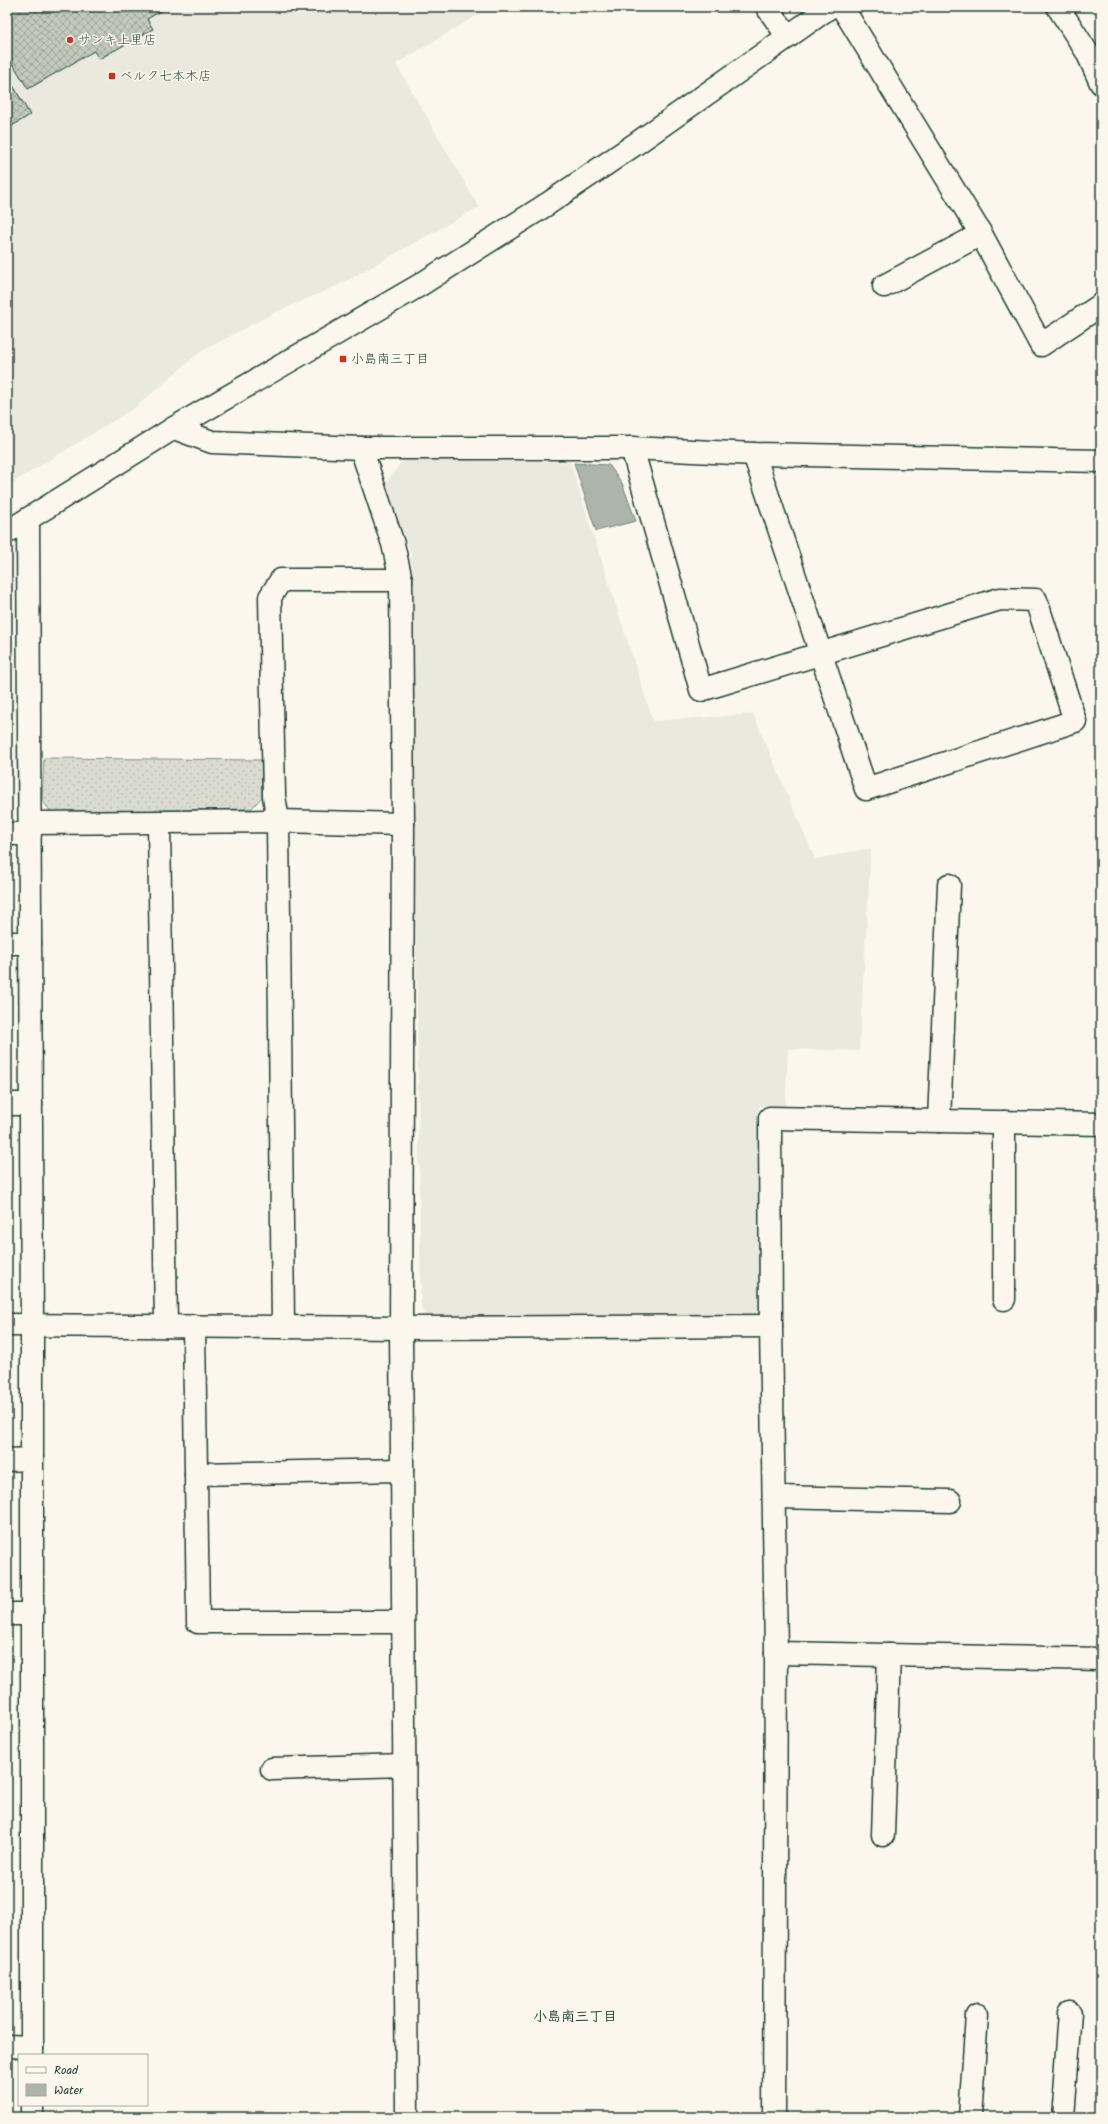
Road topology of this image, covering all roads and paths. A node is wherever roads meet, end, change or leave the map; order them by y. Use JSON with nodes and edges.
{"nodes":[{"id":1,"x":767,"y":7,"type":"edge"},
{"id":2,"x":830,"y":7,"type":"edge"},
{"id":3,"x":842,"y":7,"type":"edge"},
{"id":4,"x":1058,"y":7,"type":"edge"},
{"id":5,"x":788,"y":37,"type":"junction"},
{"id":6,"x":1101,"y":84,"type":"edge"},
{"id":7,"x":981,"y":234,"type":"junction"},
{"id":8,"x":884,"y":286,"type":"dead end"},
{"id":9,"x":1101,"y":305,"type":"edge"},
{"id":10,"x":174,"y":428,"type":"junction"},
{"id":11,"x":361,"y":448,"type":"junction"},
{"id":12,"x":632,"y":448,"type":"junction"},
{"id":13,"x":754,"y":454,"type":"junction"},
{"id":14,"x":1101,"y":461,"type":"edge"},
{"id":15,"x":28,"y":519,"type":"junction"},
{"id":16,"x":7,"y":532,"type":"edge"},
{"id":17,"x":401,"y":580,"type":"junction"},
{"id":18,"x":821,"y":654,"type":"junction"},
{"id":19,"x":278,"y":821,"type":"junction"},
{"id":20,"x":159,"y":823,"type":"junction"},
{"id":21,"x":404,"y":824,"type":"junction"},
{"id":22,"x":30,"y":829,"type":"junction"},
{"id":23,"x":7,"y":834,"type":"edge"},
{"id":24,"x":949,"y":885,"type":"dead end"},
{"id":25,"x":7,"y":942,"type":"edge"},
{"id":26,"x":30,"y":943,"type":"junction"},
{"id":27,"x":7,"y":1104,"type":"edge"},
{"id":28,"x":31,"y":1104,"type":"junction"},
{"id":29,"x":939,"y":1121,"type":"junction"},
{"id":30,"x":1004,"y":1122,"type":"junction"},
{"id":31,"x":1101,"y":1124,"type":"edge"},
{"id":32,"x":1004,"y":1299,"type":"dead end"},
{"id":33,"x":7,"y":1325,"type":"edge"},
{"id":34,"x":32,"y":1325,"type":"junction"},
{"id":35,"x":166,"y":1326,"type":"junction"},
{"id":36,"x":194,"y":1326,"type":"junction"},
{"id":37,"x":283,"y":1326,"type":"junction"},
{"id":38,"x":771,"y":1326,"type":"junction"},
{"id":39,"x":401,"y":1328,"type":"junction"},
{"id":40,"x":32,"y":1459,"type":"junction"},
{"id":41,"x":7,"y":1460,"type":"edge"},
{"id":42,"x":402,"y":1470,"type":"junction"},
{"id":43,"x":196,"y":1474,"type":"junction"},
{"id":44,"x":775,"y":1497,"type":"junction"},
{"id":45,"x":950,"y":1501,"type":"dead end"},
{"id":46,"x":7,"y":1614,"type":"edge"},
{"id":47,"x":32,"y":1614,"type":"junction"},
{"id":48,"x":403,"y":1622,"type":"junction"},
{"id":49,"x":776,"y":1654,"type":"junction"},
{"id":50,"x":888,"y":1655,"type":"junction"},
{"id":51,"x":1101,"y":1659,"type":"edge"},
{"id":52,"x":404,"y":1765,"type":"junction"},
{"id":53,"x":272,"y":1769,"type":"dead end"},
{"id":54,"x":883,"y":1835,"type":"dead end"},
{"id":55,"x":1070,"y":2013,"type":"dead end"},
{"id":56,"x":977,"y":2015,"type":"dead end"},
{"id":57,"x":7,"y":2046,"type":"edge"},
{"id":58,"x":32,"y":2051,"type":"edge"},
{"id":59,"x":32,"y":2106,"type":"edge"},
{"id":60,"x":32,"y":2117,"type":"edge"},
{"id":61,"x":407,"y":2117,"type":"edge"},
{"id":62,"x":774,"y":2117,"type":"edge"},
{"id":63,"x":970,"y":2117,"type":"edge"},
{"id":64,"x":1062,"y":2117,"type":"edge"}],
"edges":[{"from":1,"to":5,"type":"street"},
{"from":2,"to":5,"type":"street"},
{"from":3,"to":7,"type":"street"},
{"from":4,"to":6,"type":"street"},
{"from":5,"to":10,"type":"street"},
{"from":7,"to":8,"type":"street"},
{"from":7,"to":9,"type":"street"},
{"from":10,"to":11,"type":"street"},
{"from":10,"to":15,"type":"street"},
{"from":11,"to":12,"type":"street"},
{"from":11,"to":17,"type":"street"},
{"from":12,"to":13,"type":"street"},
{"from":12,"to":18,"type":"street"},
{"from":13,"to":14,"type":"street"},
{"from":13,"to":18,"type":"street"},
{"from":15,"to":16,"type":"street"},
{"from":15,"to":22,"type":"street"},
{"from":17,"to":19,"type":"street"},
{"from":17,"to":21,"type":"street"},
{"from":18,"to":18,"type":"street"},
{"from":19,"to":20,"type":"street"},
{"from":19,"to":21,"type":"street"},
{"from":19,"to":37,"type":"street"},
{"from":20,"to":22,"type":"street"},
{"from":20,"to":35,"type":"street"},
{"from":21,"to":39,"type":"street"},
{"from":22,"to":23,"type":"street"},
{"from":22,"to":26,"type":"street"},
{"from":24,"to":29,"type":"street"},
{"from":25,"to":26,"type":"street"},
{"from":26,"to":28,"type":"street"},
{"from":27,"to":28,"type":"street"},
{"from":28,"to":34,"type":"street"},
{"from":29,"to":30,"type":"street"},
{"from":29,"to":38,"type":"street"},
{"from":30,"to":31,"type":"street"},
{"from":30,"to":32,"type":"street"},
{"from":33,"to":34,"type":"street"},
{"from":34,"to":35,"type":"street"},
{"from":34,"to":40,"type":"street"},
{"from":35,"to":36,"type":"street"},
{"from":36,"to":37,"type":"street"},
{"from":36,"to":43,"type":"street"},
{"from":37,"to":39,"type":"street"},
{"from":38,"to":39,"type":"street"},
{"from":38,"to":44,"type":"street"},
{"from":39,"to":42,"type":"street"},
{"from":40,"to":41,"type":"street"},
{"from":40,"to":47,"type":"street"},
{"from":42,"to":43,"type":"street"},
{"from":42,"to":48,"type":"street"},
{"from":43,"to":48,"type":"street"},
{"from":44,"to":45,"type":"street"},
{"from":44,"to":49,"type":"street"},
{"from":46,"to":47,"type":"street"},
{"from":47,"to":58,"type":"street"},
{"from":48,"to":52,"type":"street"},
{"from":49,"to":50,"type":"street"},
{"from":49,"to":62,"type":"street"},
{"from":50,"to":51,"type":"street"},
{"from":50,"to":54,"type":"street"},
{"from":52,"to":53,"type":"street"},
{"from":52,"to":61,"type":"street"},
{"from":55,"to":64,"type":"street"},
{"from":56,"to":63,"type":"street"},
{"from":57,"to":58,"type":"street"},
{"from":59,"to":60,"type":"street"}]}
